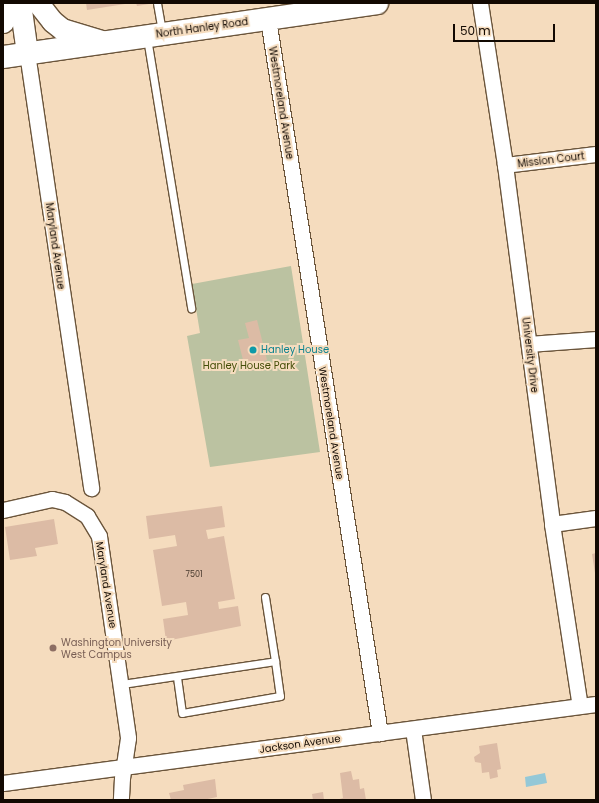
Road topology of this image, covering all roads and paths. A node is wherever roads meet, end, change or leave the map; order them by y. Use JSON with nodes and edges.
{"nodes":[{"id":1,"x":9,"y":3,"type":"edge"},
{"id":2,"x":20,"y":3,"type":"edge"},
{"id":3,"x":38,"y":3,"type":"edge"},
{"id":4,"x":157,"y":3,"type":"edge"},
{"id":5,"x":377,"y":3,"type":"edge"},
{"id":6,"x":480,"y":3,"type":"edge"},
{"id":7,"x":268,"y":19,"type":"junction"},
{"id":8,"x":3,"y":22,"type":"edge"},
{"id":9,"x":155,"y":35,"type":"junction"},
{"id":10,"x":104,"y":42,"type":"junction"},
{"id":11,"x":27,"y":53,"type":"junction"},
{"id":12,"x":3,"y":57,"type":"edge"},
{"id":13,"x":596,"y":154,"type":"edge"},
{"id":14,"x":506,"y":165,"type":"junction"},
{"id":15,"x":191,"y":308,"type":"dead end"},
{"id":16,"x":596,"y":339,"type":"edge"},
{"id":17,"x":529,"y":344,"type":"junction"},
{"id":18,"x":91,"y":488,"type":"dead end"},
{"id":19,"x":3,"y":510,"type":"edge"},
{"id":20,"x":596,"y":518,"type":"edge"},
{"id":21,"x":552,"y":524,"type":"junction"},
{"id":22,"x":265,"y":597,"type":"dead end"},
{"id":23,"x":275,"y":661,"type":"junction"},
{"id":24,"x":177,"y":676,"type":"junction"},
{"id":25,"x":122,"y":684,"type":"junction"},
{"id":26,"x":596,"y":704,"type":"edge"},
{"id":27,"x":580,"y":706,"type":"junction"},
{"id":28,"x":413,"y":728,"type":"junction"},
{"id":29,"x":380,"y":733,"type":"junction"},
{"id":30,"x":123,"y":767,"type":"junction"},
{"id":31,"x":3,"y":783,"type":"edge"},
{"id":32,"x":121,"y":800,"type":"edge"},
{"id":33,"x":423,"y":800,"type":"edge"}],
"edges":[{"from":1,"to":8,"type":"main road"},
{"from":2,"to":11,"type":"main road","name":"Maryland Avenue"},
{"from":3,"to":10,"type":"main road"},
{"from":4,"to":9,"type":"lane"},
{"from":5,"to":7,"type":"main road","name":"North Hanley Road"},
{"from":6,"to":14,"type":"street","name":"University Drive"},
{"from":7,"to":9,"type":"main road","name":"North Hanley Road"},
{"from":7,"to":29,"type":"street","name":"Westmoreland Avenue"},
{"from":9,"to":10,"type":"main road","name":"North Hanley Road"},
{"from":9,"to":15,"type":"lane"},
{"from":10,"to":11,"type":"main road","name":"North Hanley Road"},
{"from":11,"to":12,"type":"main road","name":"North Hanley Road"},
{"from":11,"to":18,"type":"street","name":"Maryland Avenue"},
{"from":13,"to":14,"type":"street","name":"Mission Court"},
{"from":14,"to":17,"type":"street","name":"University Drive"},
{"from":16,"to":17,"type":"street"},
{"from":17,"to":21,"type":"street","name":"University Drive"},
{"from":19,"to":25,"type":"street","name":"Maryland Avenue"},
{"from":20,"to":21,"type":"street"},
{"from":21,"to":27,"type":"street","name":"University Drive"},
{"from":22,"to":23,"type":"lane"},
{"from":23,"to":24,"type":"lane"},
{"from":23,"to":24,"type":"lane"},
{"from":24,"to":25,"type":"lane"},
{"from":25,"to":30,"type":"street","name":"Maryland Avenue"},
{"from":26,"to":27,"type":"street","name":"Jackson Avenue"},
{"from":27,"to":28,"type":"street","name":"Jackson Avenue"},
{"from":28,"to":29,"type":"street","name":"Jackson Avenue"},
{"from":28,"to":33,"type":"street"},
{"from":29,"to":30,"type":"street","name":"Jackson Avenue"},
{"from":30,"to":31,"type":"street","name":"Jackson Avenue"},
{"from":30,"to":32,"type":"street","name":"Maryland Avenue"}]}
